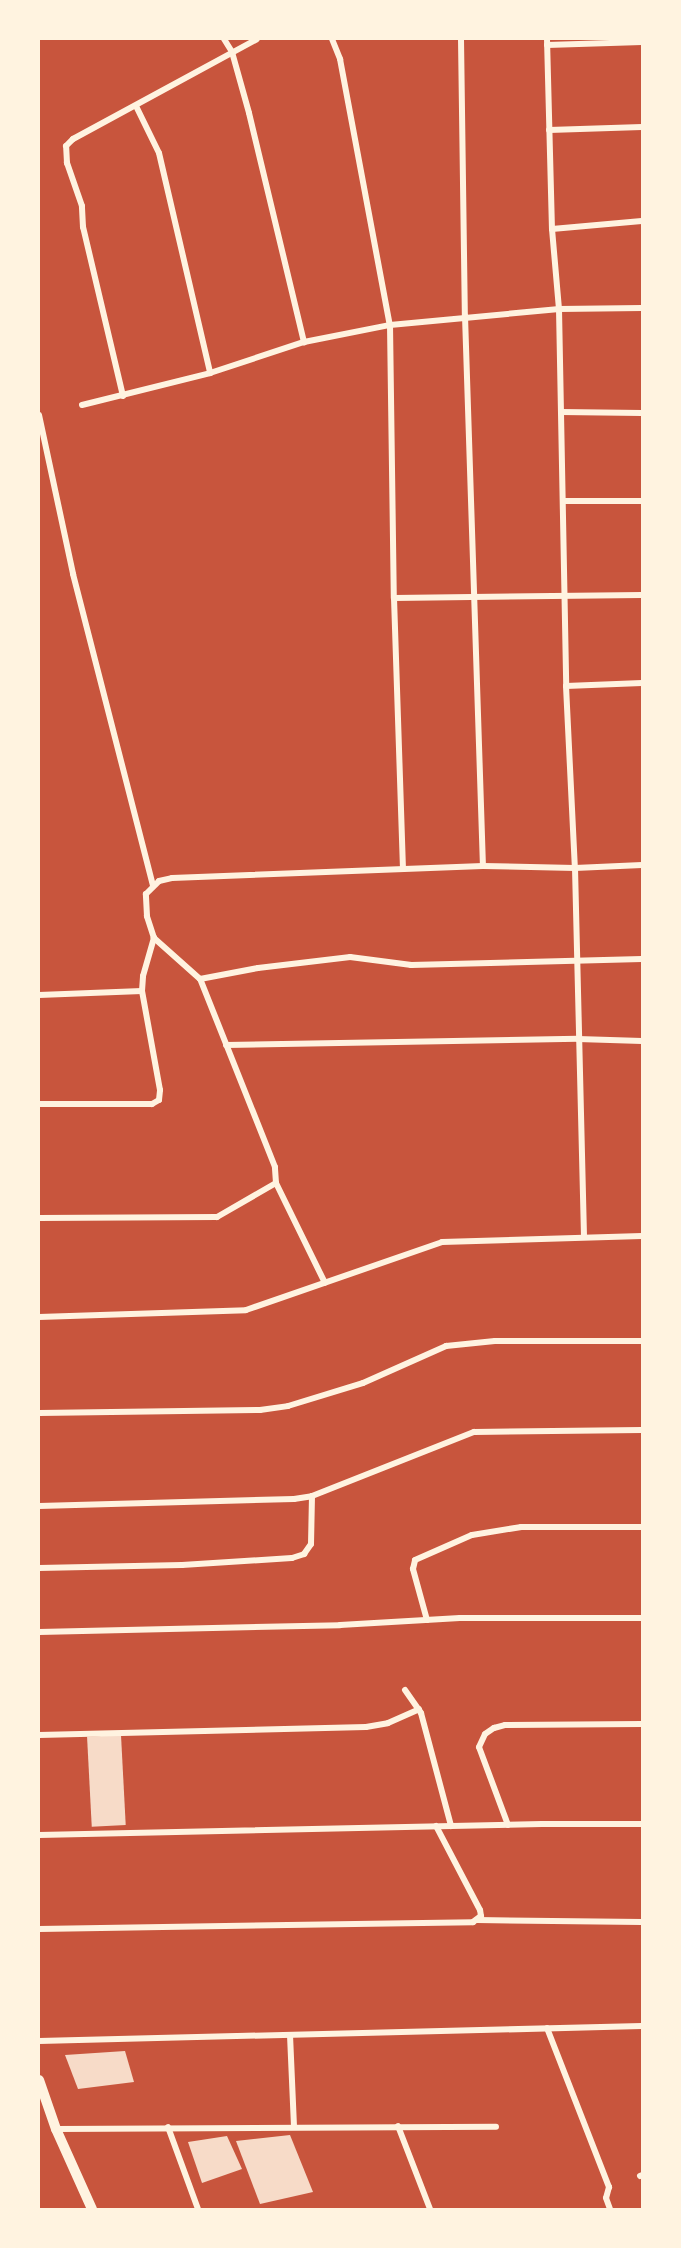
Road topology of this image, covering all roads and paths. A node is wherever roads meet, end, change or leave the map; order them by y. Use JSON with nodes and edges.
{"nodes":[{"id":1,"x":224,"y":39,"type":"edge"},
{"id":2,"x":257,"y":39,"type":"edge"},
{"id":3,"x":332,"y":39,"type":"edge"},
{"id":4,"x":460,"y":39,"type":"edge"},
{"id":5,"x":547,"y":42,"type":"edge"},
{"id":6,"x":642,"y":42,"type":"edge"},
{"id":7,"x":232,"y":52,"type":"junction"},
{"id":8,"x":136,"y":106,"type":"junction"},
{"id":9,"x":642,"y":127,"type":"edge"},
{"id":10,"x":549,"y":130,"type":"junction"},
{"id":11,"x":642,"y":221,"type":"edge"},
{"id":12,"x":552,"y":229,"type":"junction"},
{"id":13,"x":642,"y":308,"type":"edge"},
{"id":14,"x":559,"y":309,"type":"junction"},
{"id":15,"x":465,"y":316,"type":"junction"},
{"id":16,"x":390,"y":325,"type":"junction"},
{"id":17,"x":304,"y":342,"type":"junction"},
{"id":18,"x":210,"y":373,"type":"junction"},
{"id":19,"x":123,"y":396,"type":"junction"},
{"id":20,"x":82,"y":405,"type":"dead end"},
{"id":21,"x":561,"y":412,"type":"junction"},
{"id":22,"x":642,"y":413,"type":"edge"},
{"id":23,"x":39,"y":415,"type":"edge"},
{"id":24,"x":563,"y":501,"type":"junction"},
{"id":25,"x":642,"y":501,"type":"edge"},
{"id":26,"x":642,"y":595,"type":"edge"},
{"id":27,"x":475,"y":596,"type":"junction"},
{"id":28,"x":565,"y":596,"type":"junction"},
{"id":29,"x":394,"y":598,"type":"junction"},
{"id":30,"x":642,"y":683,"type":"edge"},
{"id":31,"x":566,"y":686,"type":"junction"},
{"id":32,"x":642,"y":865,"type":"edge"},
{"id":33,"x":483,"y":866,"type":"junction"},
{"id":34,"x":575,"y":868,"type":"junction"},
{"id":35,"x":403,"y":869,"type":"junction"},
{"id":36,"x":153,"y":885,"type":"junction"},
{"id":37,"x":154,"y":938,"type":"junction"},
{"id":38,"x":642,"y":958,"type":"edge"},
{"id":39,"x":577,"y":959,"type":"junction"},
{"id":40,"x":200,"y":979,"type":"junction"},
{"id":41,"x":142,"y":991,"type":"junction"},
{"id":42,"x":39,"y":994,"type":"edge"},
{"id":43,"x":578,"y":1039,"type":"junction"},
{"id":44,"x":642,"y":1041,"type":"edge"},
{"id":45,"x":226,"y":1045,"type":"junction"},
{"id":46,"x":39,"y":1104,"type":"edge"},
{"id":47,"x":276,"y":1183,"type":"junction"},
{"id":48,"x":39,"y":1218,"type":"edge"},
{"id":49,"x":642,"y":1236,"type":"edge"},
{"id":50,"x":584,"y":1237,"type":"junction"},
{"id":51,"x":325,"y":1283,"type":"junction"},
{"id":52,"x":39,"y":1317,"type":"edge"},
{"id":53,"x":642,"y":1341,"type":"edge"},
{"id":54,"x":39,"y":1413,"type":"edge"},
{"id":55,"x":642,"y":1430,"type":"edge"},
{"id":56,"x":312,"y":1496,"type":"junction"},
{"id":57,"x":39,"y":1506,"type":"edge"},
{"id":58,"x":642,"y":1527,"type":"edge"},
{"id":59,"x":39,"y":1568,"type":"edge"},
{"id":60,"x":642,"y":1618,"type":"edge"},
{"id":61,"x":427,"y":1620,"type":"junction"},
{"id":62,"x":39,"y":1632,"type":"edge"},
{"id":63,"x":405,"y":1690,"type":"dead end"},
{"id":64,"x":419,"y":1709,"type":"junction"},
{"id":65,"x":642,"y":1724,"type":"edge"},
{"id":66,"x":39,"y":1735,"type":"edge"},
{"id":67,"x":642,"y":1824,"type":"edge"},
{"id":68,"x":507,"y":1825,"type":"junction"},
{"id":69,"x":436,"y":1826,"type":"junction"},
{"id":70,"x":451,"y":1826,"type":"junction"},
{"id":71,"x":39,"y":1835,"type":"edge"},
{"id":72,"x":477,"y":1920,"type":"junction"},
{"id":73,"x":642,"y":1922,"type":"edge"},
{"id":74,"x":39,"y":1929,"type":"edge"},
{"id":75,"x":642,"y":2026,"type":"edge"},
{"id":76,"x":547,"y":2028,"type":"junction"},
{"id":77,"x":290,"y":2035,"type":"junction"},
{"id":78,"x":39,"y":2041,"type":"edge"},
{"id":79,"x":39,"y":2080,"type":"edge"},
{"id":80,"x":294,"y":2126,"type":"junction"},
{"id":81,"x":398,"y":2126,"type":"junction"},
{"id":82,"x":168,"y":2127,"type":"junction"},
{"id":83,"x":496,"y":2127,"type":"dead end"},
{"id":84,"x":56,"y":2129,"type":"junction"},
{"id":85,"x":92,"y":2209,"type":"edge"},
{"id":86,"x":198,"y":2209,"type":"edge"},
{"id":87,"x":430,"y":2209,"type":"edge"},
{"id":88,"x":610,"y":2209,"type":"edge"}],
"edges":[{"from":1,"to":7,"type":"street"},
{"from":2,"to":7,"type":"street"},
{"from":3,"to":16,"type":"street"},
{"from":4,"to":15,"type":"street"},
{"from":5,"to":6,"type":"street"},
{"from":5,"to":10,"type":"street"},
{"from":7,"to":8,"type":"street"},
{"from":7,"to":17,"type":"street"},
{"from":8,"to":18,"type":"street"},
{"from":8,"to":19,"type":"street"},
{"from":9,"to":10,"type":"street"},
{"from":10,"to":12,"type":"street"},
{"from":11,"to":12,"type":"street"},
{"from":12,"to":14,"type":"street"},
{"from":13,"to":14,"type":"street"},
{"from":14,"to":15,"type":"street"},
{"from":14,"to":21,"type":"street"},
{"from":15,"to":16,"type":"street"},
{"from":15,"to":27,"type":"street"},
{"from":16,"to":17,"type":"street"},
{"from":16,"to":29,"type":"street"},
{"from":17,"to":18,"type":"street"},
{"from":18,"to":19,"type":"street"},
{"from":19,"to":20,"type":"street"},
{"from":21,"to":22,"type":"street"},
{"from":21,"to":24,"type":"street"},
{"from":23,"to":36,"type":"street"},
{"from":24,"to":25,"type":"street"},
{"from":24,"to":28,"type":"street"},
{"from":26,"to":28,"type":"street"},
{"from":27,"to":28,"type":"street"},
{"from":27,"to":29,"type":"street"},
{"from":27,"to":33,"type":"street"},
{"from":28,"to":31,"type":"street"},
{"from":29,"to":35,"type":"street"},
{"from":30,"to":31,"type":"street"},
{"from":31,"to":34,"type":"street"},
{"from":32,"to":34,"type":"street"},
{"from":33,"to":34,"type":"street"},
{"from":33,"to":35,"type":"street"},
{"from":34,"to":39,"type":"street"},
{"from":35,"to":36,"type":"street"},
{"from":36,"to":37,"type":"street"},
{"from":37,"to":40,"type":"street"},
{"from":37,"to":41,"type":"street"},
{"from":38,"to":39,"type":"street"},
{"from":39,"to":40,"type":"street"},
{"from":39,"to":43,"type":"street"},
{"from":40,"to":45,"type":"street"},
{"from":41,"to":42,"type":"street"},
{"from":41,"to":46,"type":"street"},
{"from":43,"to":44,"type":"street"},
{"from":43,"to":45,"type":"street"},
{"from":43,"to":50,"type":"street"},
{"from":45,"to":47,"type":"street"},
{"from":47,"to":48,"type":"street"},
{"from":47,"to":51,"type":"street"},
{"from":49,"to":50,"type":"street"},
{"from":50,"to":51,"type":"street"},
{"from":51,"to":52,"type":"street"},
{"from":53,"to":54,"type":"street"},
{"from":55,"to":56,"type":"street"},
{"from":56,"to":57,"type":"street"},
{"from":56,"to":59,"type":"street"},
{"from":58,"to":61,"type":"street"},
{"from":60,"to":61,"type":"street"},
{"from":61,"to":62,"type":"street"},
{"from":63,"to":64,"type":"street"},
{"from":64,"to":66,"type":"street"},
{"from":64,"to":70,"type":"street"},
{"from":65,"to":68,"type":"street"},
{"from":67,"to":68,"type":"street"},
{"from":68,"to":70,"type":"street"},
{"from":69,"to":70,"type":"street"},
{"from":69,"to":71,"type":"street"},
{"from":69,"to":72,"type":"street"},
{"from":72,"to":73,"type":"street"},
{"from":72,"to":74,"type":"street"},
{"from":75,"to":76,"type":"street"},
{"from":76,"to":77,"type":"street"},
{"from":76,"to":88,"type":"street"},
{"from":77,"to":78,"type":"street"},
{"from":77,"to":80,"type":"street"},
{"from":79,"to":84,"type":"street"},
{"from":80,"to":81,"type":"street"},
{"from":80,"to":82,"type":"street"},
{"from":81,"to":83,"type":"street"},
{"from":81,"to":87,"type":"street"},
{"from":82,"to":84,"type":"street"},
{"from":82,"to":86,"type":"street"},
{"from":84,"to":85,"type":"street"}]}
